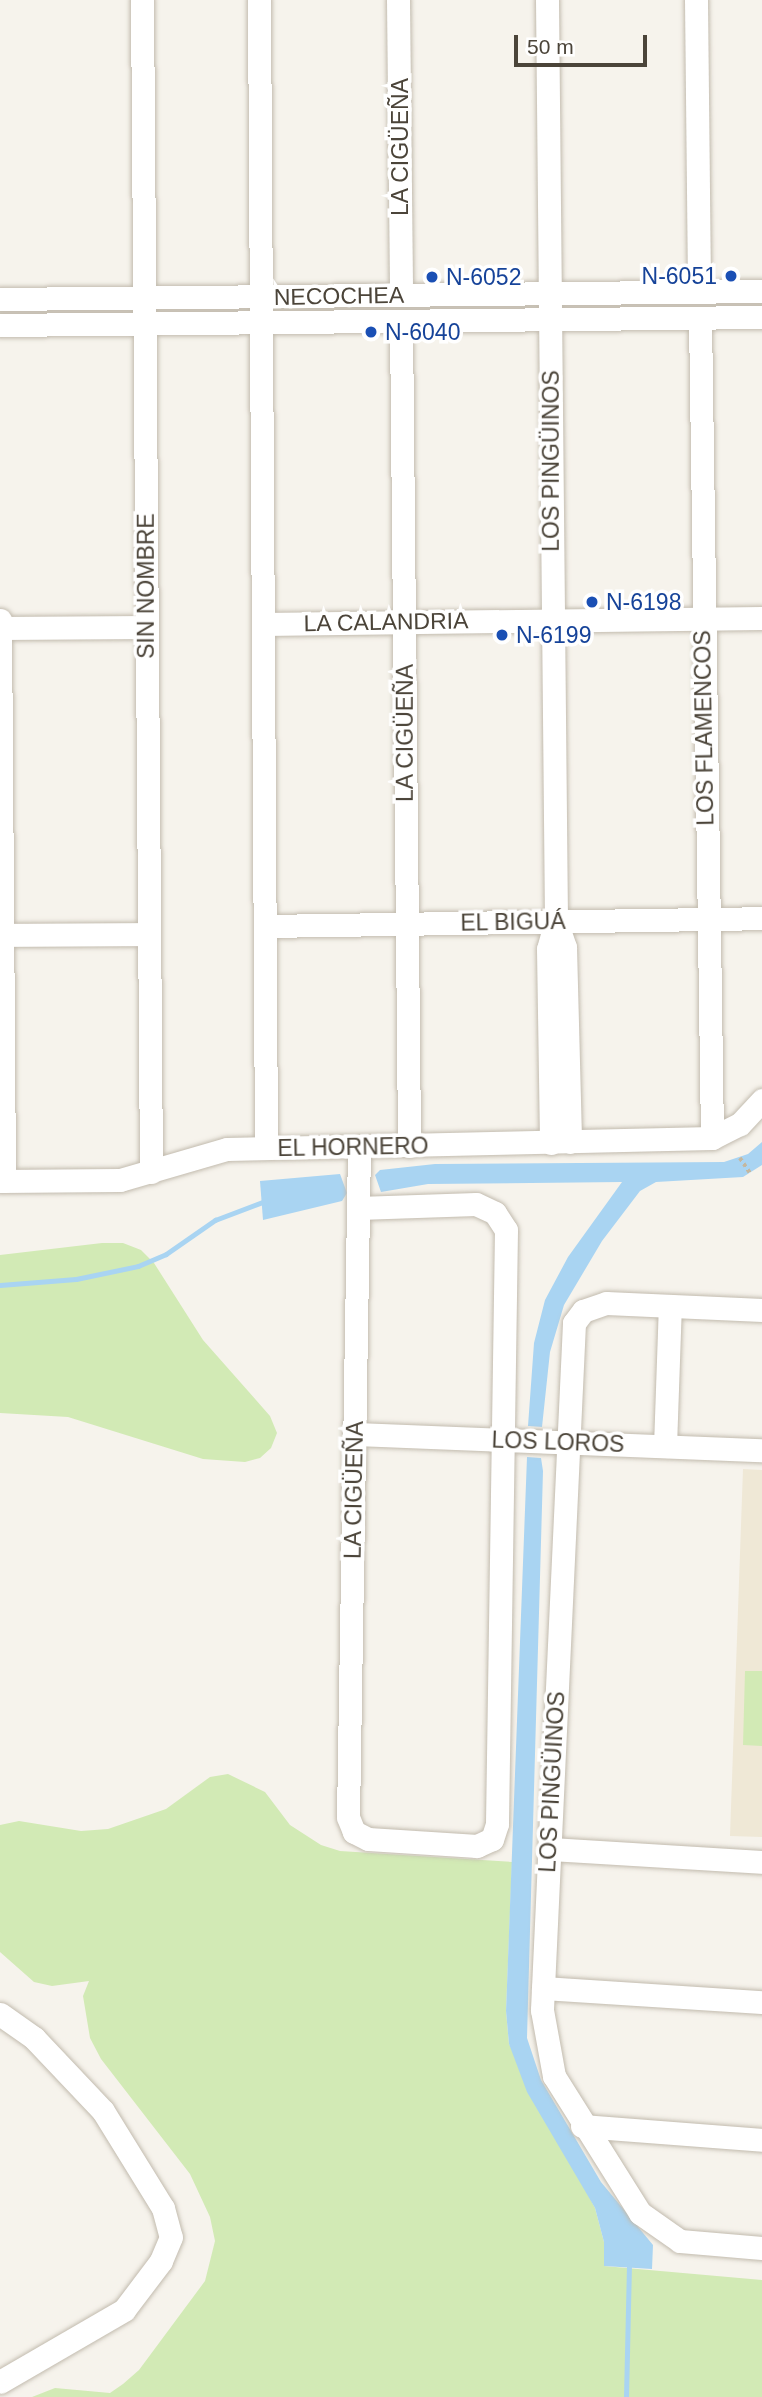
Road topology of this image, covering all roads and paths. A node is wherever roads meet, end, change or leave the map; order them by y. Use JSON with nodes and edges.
{"nodes":[{"id":1,"x":142,"y":0,"type":"edge"},
{"id":2,"x":259,"y":0,"type":"edge"},
{"id":3,"x":398,"y":0,"type":"edge"},
{"id":4,"x":547,"y":0,"type":"edge"},
{"id":5,"x":696,"y":0,"type":"edge"},
{"id":6,"x":762,"y":291,"type":"edge"},
{"id":7,"x":699,"y":292,"type":"junction"},
{"id":8,"x":550,"y":293,"type":"junction"},
{"id":9,"x":401,"y":295,"type":"junction"},
{"id":10,"x":260,"y":296,"type":"junction"},
{"id":11,"x":144,"y":298,"type":"junction"},
{"id":12,"x":0,"y":299,"type":"edge"},
{"id":13,"x":762,"y":317,"type":"edge"},
{"id":14,"x":700,"y":318,"type":"junction"},
{"id":15,"x":550,"y":320,"type":"junction"},
{"id":16,"x":401,"y":321,"type":"junction"},
{"id":17,"x":261,"y":323,"type":"junction"},
{"id":18,"x":145,"y":324,"type":"junction"},
{"id":19,"x":0,"y":326,"type":"edge"},
{"id":20,"x":762,"y":618,"type":"edge"},
{"id":21,"x":703,"y":619,"type":"junction"},
{"id":22,"x":0,"y":620,"type":"edge"},
{"id":23,"x":553,"y":620,"type":"junction"},
{"id":24,"x":404,"y":622,"type":"junction"},
{"id":25,"x":262,"y":624,"type":"junction"},
{"id":26,"x":147,"y":627,"type":"junction"},
{"id":27,"x":0,"y":628,"type":"edge"},
{"id":28,"x":762,"y":918,"type":"edge"},
{"id":29,"x":706,"y":919,"type":"junction"},
{"id":30,"x":556,"y":921,"type":"junction"},
{"id":31,"x":406,"y":924,"type":"junction"},
{"id":32,"x":265,"y":926,"type":"junction"},
{"id":33,"x":149,"y":934,"type":"junction"},
{"id":34,"x":1,"y":935,"type":"edge"},
{"id":35,"x":762,"y":1100,"type":"edge"},
{"id":36,"x":712,"y":1138,"type":"junction"},
{"id":37,"x":561,"y":1143,"type":"junction"},
{"id":38,"x":409,"y":1146,"type":"junction"},
{"id":39,"x":359,"y":1147,"type":"junction"},
{"id":40,"x":266,"y":1148,"type":"junction"},
{"id":41,"x":740,"y":1158,"type":"dead end"},
{"id":42,"x":151,"y":1172,"type":"junction"},
{"id":43,"x":750,"y":1173,"type":"dead end"},
{"id":44,"x":2,"y":1181,"type":"edge"},
{"id":45,"x":358,"y":1208,"type":"junction"},
{"id":46,"x":670,"y":1306,"type":"junction"},
{"id":47,"x":762,"y":1310,"type":"edge"},
{"id":48,"x":355,"y":1434,"type":"junction"},
{"id":49,"x":504,"y":1440,"type":"junction"},
{"id":50,"x":567,"y":1443,"type":"junction"},
{"id":51,"x":665,"y":1446,"type":"junction"},
{"id":52,"x":762,"y":1450,"type":"edge"},
{"id":53,"x":550,"y":1849,"type":"junction"},
{"id":54,"x":762,"y":1862,"type":"edge"},
{"id":55,"x":543,"y":1988,"type":"junction"},
{"id":56,"x":762,"y":2001,"type":"edge"},
{"id":57,"x":0,"y":2014,"type":"edge"},
{"id":58,"x":582,"y":2126,"type":"junction"},
{"id":59,"x":762,"y":2140,"type":"edge"},
{"id":60,"x":762,"y":2248,"type":"edge"},
{"id":61,"x":0,"y":2382,"type":"edge"}],
"edges":[{"from":1,"to":11,"type":"street","name":"SIN NOMBRE"},
{"from":2,"to":10,"type":"street"},
{"from":3,"to":9,"type":"street","name":"LA CIGÜEÑA"},
{"from":4,"to":8,"type":"street","name":"LOS PINGÜINOS"},
{"from":5,"to":7,"type":"street"},
{"from":6,"to":7,"type":"street","name":"NECOCHEA"},
{"from":7,"to":8,"type":"street","name":"NECOCHEA"},
{"from":8,"to":9,"type":"street","name":"NECOCHEA"},
{"from":8,"to":15,"type":"street","name":"LOS PINGÜINOS"},
{"from":9,"to":10,"type":"street","name":"NECOCHEA"},
{"from":10,"to":11,"type":"street","name":"NECOCHEA"},
{"from":10,"to":17,"type":"street"},
{"from":11,"to":12,"type":"street","name":"NECOCHEA"},
{"from":11,"to":18,"type":"street","name":"SIN NOMBRE"},
{"from":13,"to":14,"type":"street","name":"NECOCHEA"},
{"from":14,"to":15,"type":"street","name":"NECOCHEA"},
{"from":14,"to":21,"type":"street","name":"LOS FLAMENCOS"},
{"from":15,"to":16,"type":"street","name":"NECOCHEA"},
{"from":15,"to":23,"type":"street","name":"LOS PINGÜINOS"},
{"from":16,"to":17,"type":"street","name":"NECOCHEA"},
{"from":16,"to":24,"type":"street","name":"LA CIGÜEÑA"},
{"from":17,"to":18,"type":"street","name":"NECOCHEA"},
{"from":17,"to":25,"type":"street"},
{"from":18,"to":19,"type":"street","name":"NECOCHEA"},
{"from":18,"to":26,"type":"street","name":"SIN NOMBRE"},
{"from":20,"to":21,"type":"street","name":"LA CALANDRIA"},
{"from":21,"to":23,"type":"street","name":"LA CALANDRIA"},
{"from":21,"to":29,"type":"street","name":"LOS FLAMENCOS"},
{"from":22,"to":27,"type":"street"},
{"from":23,"to":24,"type":"street","name":"LA CALANDRIA"},
{"from":23,"to":30,"type":"street","name":"LOS PINGÜINOS"},
{"from":24,"to":25,"type":"street","name":"LA CALANDRIA"},
{"from":24,"to":31,"type":"street","name":"LA CIGÜEÑA"},
{"from":25,"to":32,"type":"street"},
{"from":26,"to":27,"type":"street"},
{"from":26,"to":33,"type":"street","name":"SIN NOMBRE"},
{"from":27,"to":34,"type":"street"},
{"from":28,"to":29,"type":"street","name":"EL BIGUÁ"},
{"from":29,"to":30,"type":"street","name":"EL BIGUÁ"},
{"from":29,"to":36,"type":"street","name":"LOS FLAMENCOS"},
{"from":30,"to":31,"type":"street","name":"EL BIGUÁ"},
{"from":30,"to":37,"type":"street","name":"LOS PINGÜINOS"},
{"from":31,"to":32,"type":"street","name":"EL BIGUÁ"},
{"from":31,"to":38,"type":"street","name":"LA CIGÜEÑA"},
{"from":32,"to":40,"type":"street"},
{"from":33,"to":34,"type":"street"},
{"from":33,"to":42,"type":"street","name":"SIN NOMBRE"},
{"from":34,"to":44,"type":"street"},
{"from":35,"to":36,"type":"street"},
{"from":36,"to":37,"type":"street","name":"EL HORNERO"},
{"from":37,"to":38,"type":"street","name":"EL HORNERO"},
{"from":38,"to":39,"type":"street","name":"EL HORNERO"},
{"from":39,"to":40,"type":"street","name":"EL HORNERO"},
{"from":39,"to":45,"type":"street","name":"LA CIGÜEÑA"},
{"from":40,"to":42,"type":"street","name":"EL HORNERO"},
{"from":41,"to":43,"type":"path"},
{"from":42,"to":44,"type":"street","name":"EL HORNERO"},
{"from":45,"to":48,"type":"street","name":"LA CIGÜEÑA"},
{"from":45,"to":49,"type":"street"},
{"from":46,"to":47,"type":"street"},
{"from":46,"to":50,"type":"street","name":"LOS PINGÜINOS"},
{"from":46,"to":51,"type":"street"},
{"from":48,"to":49,"type":"street","name":"LOS LOROS"},
{"from":48,"to":49,"type":"street","name":"LA CIGÜEÑA"},
{"from":49,"to":50,"type":"street","name":"LOS LOROS"},
{"from":50,"to":51,"type":"street","name":"LOS LOROS"},
{"from":50,"to":53,"type":"street","name":"LOS PINGÜINOS"},
{"from":51,"to":52,"type":"street","name":"LOS LOROS"},
{"from":53,"to":54,"type":"street"},
{"from":53,"to":55,"type":"street","name":"LOS PINGÜINOS"},
{"from":55,"to":56,"type":"street"},
{"from":55,"to":58,"type":"street","name":"LOS PINGÜINOS"},
{"from":57,"to":61,"type":"street"},
{"from":58,"to":59,"type":"street"},
{"from":58,"to":60,"type":"street","name":"LOS PINGÜINOS"}]}
